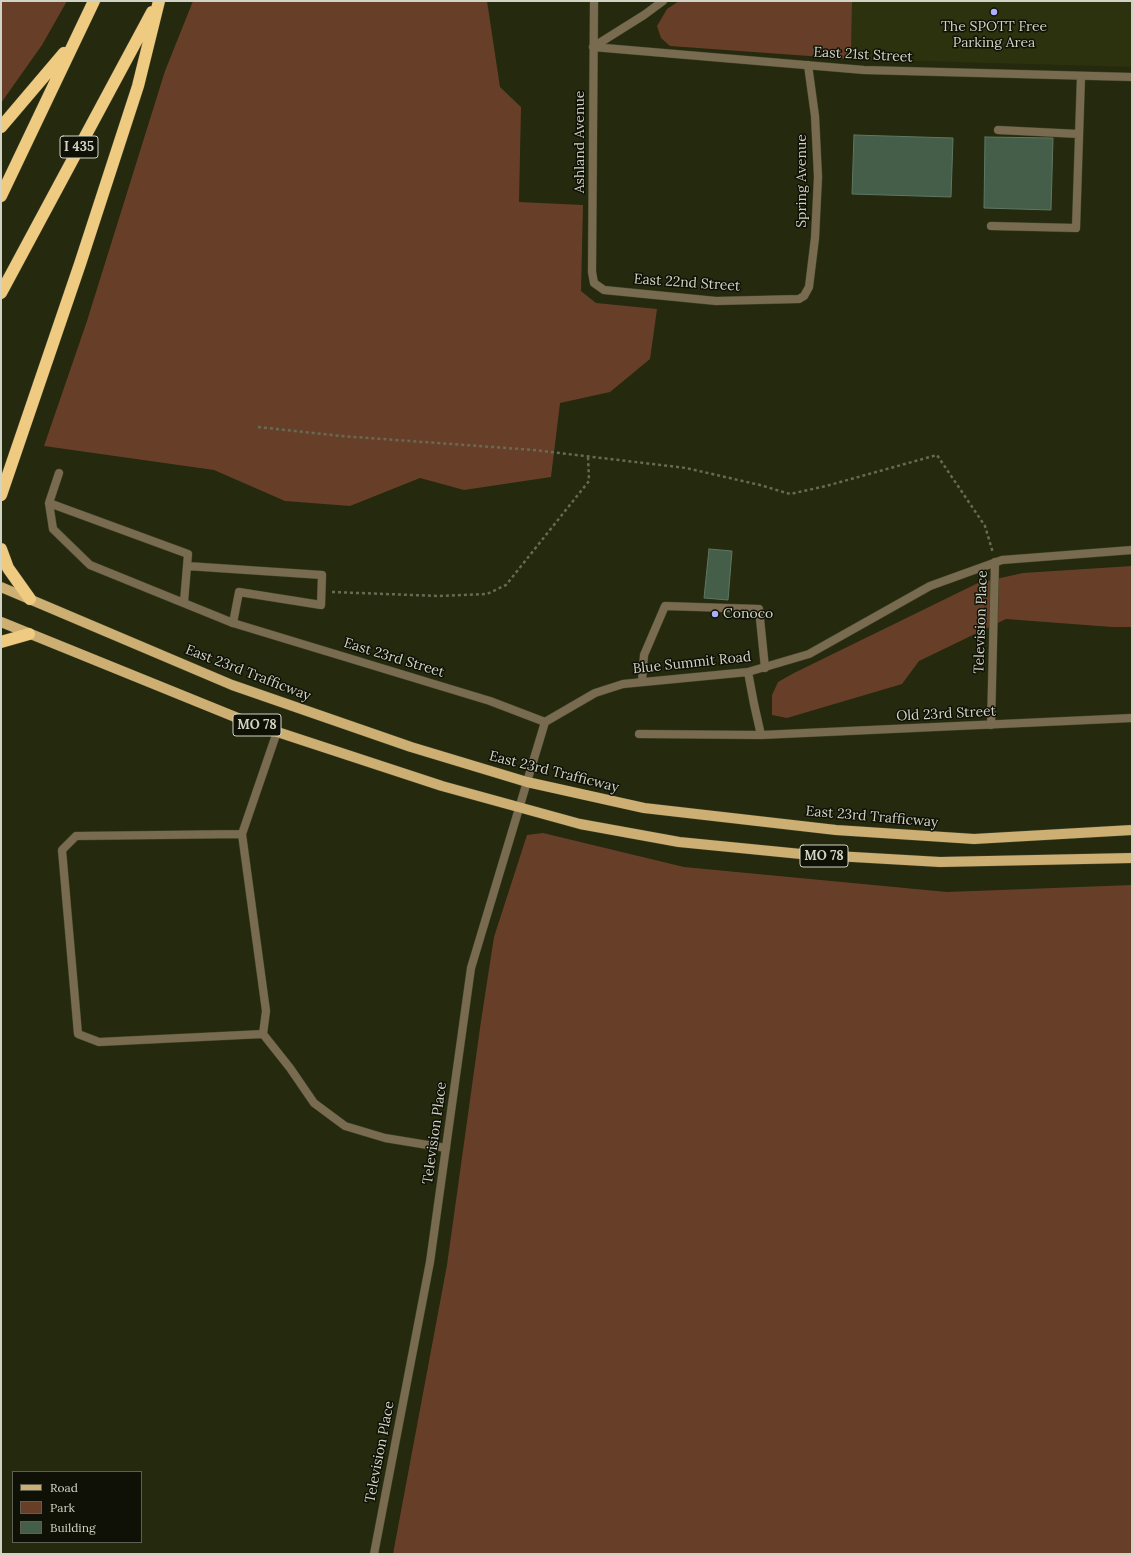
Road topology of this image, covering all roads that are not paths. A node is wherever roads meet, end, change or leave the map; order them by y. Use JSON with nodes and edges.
{"nodes":[{"id":1,"x":94,"y":1,"type":"edge"},
{"id":2,"x":158,"y":1,"type":"edge"},
{"id":3,"x":594,"y":1,"type":"edge"},
{"id":4,"x":663,"y":1,"type":"edge"},
{"id":5,"x":75,"y":40,"type":"junction"},
{"id":6,"x":593,"y":47,"type":"junction"},
{"id":7,"x":808,"y":65,"type":"junction"},
{"id":8,"x":1082,"y":76,"type":"junction"},
{"id":9,"x":1132,"y":77,"type":"edge"},
{"id":10,"x":1,"y":127,"type":"edge"},
{"id":11,"x":998,"y":130,"type":"dead end"},
{"id":12,"x":1079,"y":134,"type":"junction"},
{"id":13,"x":1,"y":196,"type":"edge"},
{"id":14,"x":991,"y":226,"type":"dead end"},
{"id":15,"x":594,"y":283,"type":"joint"},
{"id":16,"x":1,"y":293,"type":"edge"},
{"id":17,"x":804,"y":296,"type":"joint"},
{"id":18,"x":59,"y":473,"type":"dead end"},
{"id":19,"x":1,"y":495,"type":"edge"},
{"id":20,"x":49,"y":503,"type":"junction"},
{"id":21,"x":1,"y":549,"type":"edge"},
{"id":22,"x":1132,"y":550,"type":"edge"},
{"id":23,"x":995,"y":562,"type":"junction"},
{"id":24,"x":187,"y":566,"type":"junction"},
{"id":25,"x":1,"y":587,"type":"edge"},
{"id":26,"x":30,"y":599,"type":"junction"},
{"id":27,"x":184,"y":602,"type":"junction"},
{"id":28,"x":1,"y":622,"type":"edge"},
{"id":29,"x":233,"y":623,"type":"junction"},
{"id":30,"x":29,"y":634,"type":"junction"},
{"id":31,"x":1,"y":642,"type":"edge"},
{"id":32,"x":764,"y":668,"type":"junction"},
{"id":33,"x":748,"y":672,"type":"junction"},
{"id":34,"x":642,"y":681,"type":"junction"},
{"id":35,"x":1132,"y":718,"type":"edge"},
{"id":36,"x":545,"y":722,"type":"junction"},
{"id":37,"x":991,"y":725,"type":"junction"},
{"id":38,"x":277,"y":732,"type":"junction"},
{"id":39,"x":639,"y":734,"type":"dead end"},
{"id":40,"x":762,"y":735,"type":"junction"},
{"id":41,"x":527,"y":782,"type":"junction"},
{"id":42,"x":520,"y":808,"type":"junction"},
{"id":43,"x":1132,"y":830,"type":"edge"},
{"id":44,"x":242,"y":834,"type":"junction"},
{"id":45,"x":1132,"y":858,"type":"edge"},
{"id":46,"x":263,"y":1034,"type":"junction"},
{"id":47,"x":446,"y":1148,"type":"junction"},
{"id":48,"x":374,"y":1554,"type":"edge"}],
"edges":[{"from":1,"to":5,"type":"highway"},
{"from":2,"to":16,"type":"highway","number":"I 435"},
{"from":2,"to":19,"type":"highway"},
{"from":3,"to":6,"type":"street","name":"Ashland Avenue"},
{"from":4,"to":6,"type":"street"},
{"from":5,"to":10,"type":"highway"},
{"from":5,"to":13,"type":"highway"},
{"from":6,"to":7,"type":"street","name":"East 21st Street"},
{"from":6,"to":15,"type":"street","name":"Ashland Avenue"},
{"from":7,"to":8,"type":"street","name":"East 21st Street"},
{"from":7,"to":17,"type":"street","name":"Spring Avenue"},
{"from":8,"to":9,"type":"street","name":"East 21st Street"},
{"from":8,"to":12,"type":"street"},
{"from":11,"to":12,"type":"street"},
{"from":12,"to":14,"type":"street"},
{"from":15,"to":17,"type":"street","name":"East 22nd Street"},
{"from":18,"to":20,"type":"street"},
{"from":20,"to":24,"type":"street"},
{"from":20,"to":27,"type":"street","name":"East 23rd Street"},
{"from":21,"to":26,"type":"highway"},
{"from":22,"to":23,"type":"street","name":"Television Place"},
{"from":23,"to":32,"type":"street","name":"Blue Summit Road"},
{"from":23,"to":37,"type":"street","name":"Television Place"},
{"from":24,"to":27,"type":"street"},
{"from":24,"to":29,"type":"street"},
{"from":25,"to":26,"type":"main road","name":"East 23rd Trafficway","number":"MO 78"},
{"from":26,"to":41,"type":"main road","name":"East 23rd Trafficway","number":"MO 78"},
{"from":27,"to":29,"type":"street","name":"East 23rd Street"},
{"from":28,"to":30,"type":"main road","number":"MO 78"},
{"from":29,"to":36,"type":"street","name":"East 23rd Street"},
{"from":30,"to":31,"type":"highway"},
{"from":30,"to":38,"type":"main road","number":"MO 78"},
{"from":32,"to":33,"type":"street","name":"Blue Summit Road"},
{"from":32,"to":34,"type":"street"},
{"from":33,"to":34,"type":"street","name":"Blue Summit Road"},
{"from":33,"to":40,"type":"street"},
{"from":34,"to":36,"type":"street","name":"Blue Summit Road"},
{"from":35,"to":37,"type":"street","name":"Old 23rd Street"},
{"from":36,"to":41,"type":"street","name":"Television Place"},
{"from":37,"to":40,"type":"street","name":"Old 23rd Street"},
{"from":38,"to":42,"type":"main road","number":"MO 78"},
{"from":38,"to":44,"type":"street"},
{"from":39,"to":40,"type":"street"},
{"from":41,"to":42,"type":"street","name":"Television Place"},
{"from":41,"to":43,"type":"main road","name":"East 23rd Trafficway","number":"MO 78"},
{"from":42,"to":45,"type":"main road","number":"MO 78"},
{"from":42,"to":47,"type":"street","name":"Television Place"},
{"from":44,"to":46,"type":"street"},
{"from":44,"to":46,"type":"street"},
{"from":46,"to":47,"type":"street"},
{"from":47,"to":48,"type":"street","name":"Television Place"}]}
